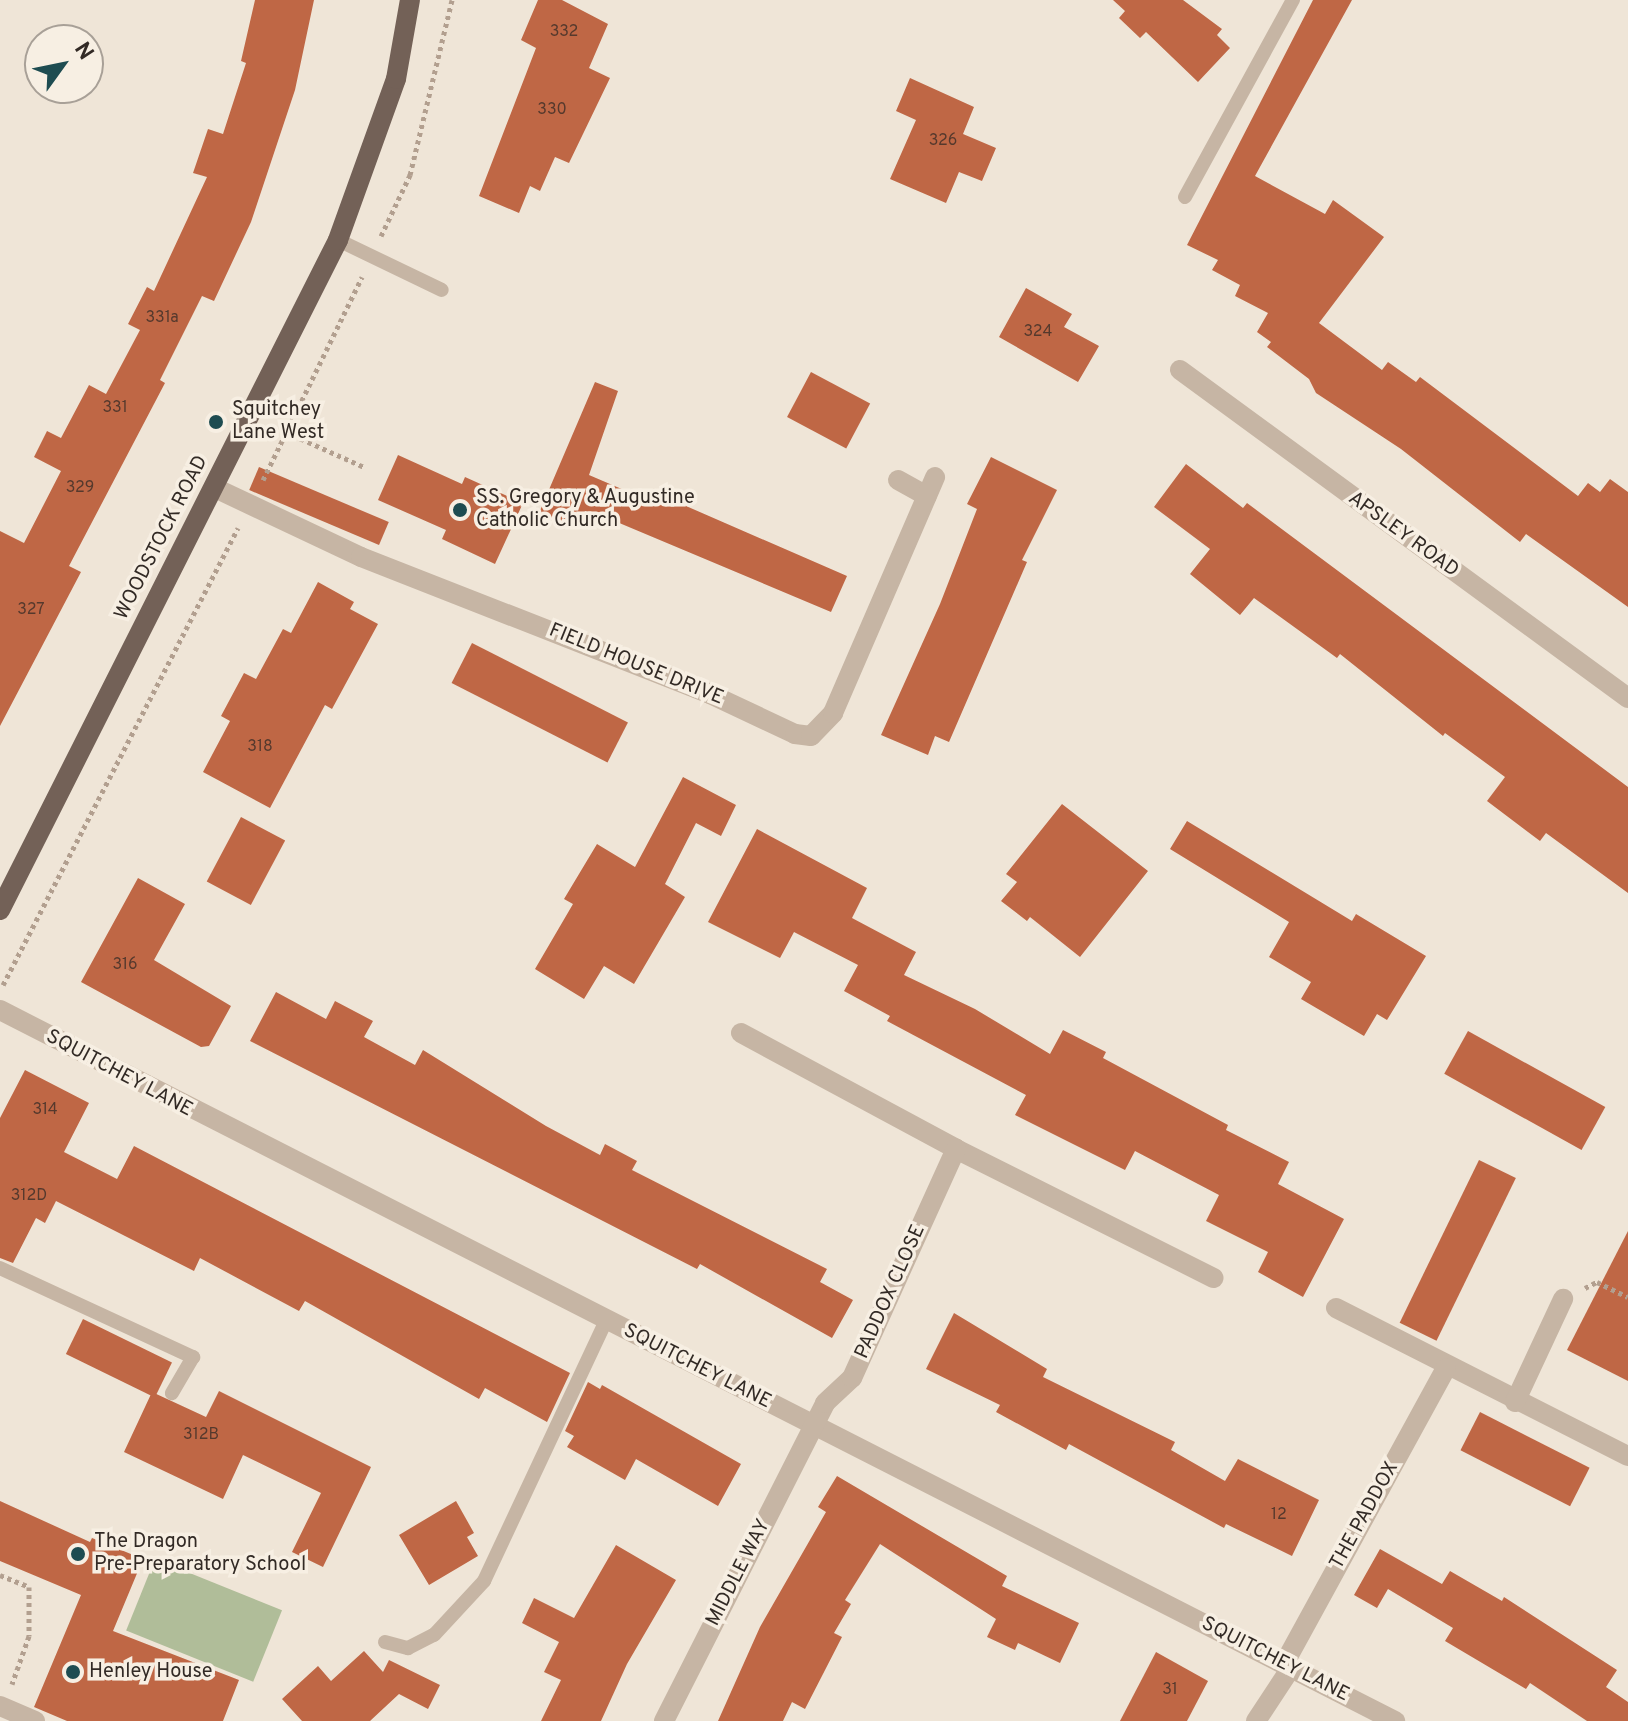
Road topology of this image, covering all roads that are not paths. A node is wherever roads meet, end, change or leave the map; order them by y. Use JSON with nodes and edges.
{"nodes":[{"id":1,"x":410,"y":0,"type":"edge"},
{"id":2,"x":1293,"y":0,"type":"edge"},
{"id":3,"x":1185,"y":197,"type":"dead end"},
{"id":4,"x":338,"y":240,"type":"junction"},
{"id":5,"x":442,"y":290,"type":"dead end"},
{"id":6,"x":1180,"y":370,"type":"dead end"},
{"id":7,"x":898,"y":480,"type":"dead end"},
{"id":8,"x":215,"y":488,"type":"junction"},
{"id":9,"x":1628,"y":698,"type":"edge"},
{"id":10,"x":0,"y":910,"type":"edge"},
{"id":11,"x":0,"y":1010,"type":"edge"},
{"id":12,"x":741,"y":1033,"type":"dead end"},
{"id":13,"x":956,"y":1149,"type":"junction"},
{"id":14,"x":0,"y":1268,"type":"edge"},
{"id":15,"x":1214,"y":1278,"type":"dead end"},
{"id":16,"x":1563,"y":1299,"type":"road end"},
{"id":17,"x":1336,"y":1308,"type":"dead end"},
{"id":18,"x":606,"y":1320,"type":"junction"},
{"id":19,"x":1446,"y":1368,"type":"junction"},
{"id":20,"x":172,"y":1393,"type":"dead end"},
{"id":21,"x":1515,"y":1402,"type":"junction"},
{"id":22,"x":814,"y":1426,"type":"junction"},
{"id":23,"x":1628,"y":1456,"type":"edge"},
{"id":24,"x":385,"y":1642,"type":"dead end"},
{"id":25,"x":1287,"y":1666,"type":"junction"},
{"id":26,"x":2,"y":1707,"type":"edge"},
{"id":27,"x":35,"y":1721,"type":"edge"},
{"id":28,"x":664,"y":1721,"type":"edge"},
{"id":29,"x":1256,"y":1721,"type":"edge"},
{"id":30,"x":1395,"y":1721,"type":"edge"}],
"edges":[{"from":1,"to":4,"type":"main road","name":"WOODSTOCK ROAD"},
{"from":2,"to":3,"type":"lane"},
{"from":4,"to":5,"type":"lane"},
{"from":4,"to":8,"type":"main road","name":"WOODSTOCK ROAD"},
{"from":6,"to":9,"type":"street","name":"APSLEY ROAD"},
{"from":7,"to":8,"type":"street","name":"FIELD HOUSE DRIVE"},
{"from":8,"to":10,"type":"main road","name":"WOODSTOCK ROAD"},
{"from":11,"to":18,"type":"street","name":"SQUITCHEY LANE"},
{"from":12,"to":13,"type":"street"},
{"from":13,"to":15,"type":"street"},
{"from":13,"to":22,"type":"street","name":"PADDOX CLOSE"},
{"from":14,"to":20,"type":"lane"},
{"from":16,"to":21,"type":"street"},
{"from":17,"to":19,"type":"street"},
{"from":18,"to":22,"type":"street","name":"SQUITCHEY LANE"},
{"from":18,"to":24,"type":"lane"},
{"from":19,"to":21,"type":"street"},
{"from":19,"to":25,"type":"street","name":"THE PADDOX"},
{"from":21,"to":23,"type":"street"},
{"from":22,"to":25,"type":"street","name":"SQUITCHEY LANE"},
{"from":22,"to":28,"type":"street","name":"MIDDLE WAY"},
{"from":25,"to":29,"type":"street","name":"THE PADDOX"},
{"from":25,"to":30,"type":"street","name":"SQUITCHEY LANE"},
{"from":26,"to":27,"type":"street"}]}
